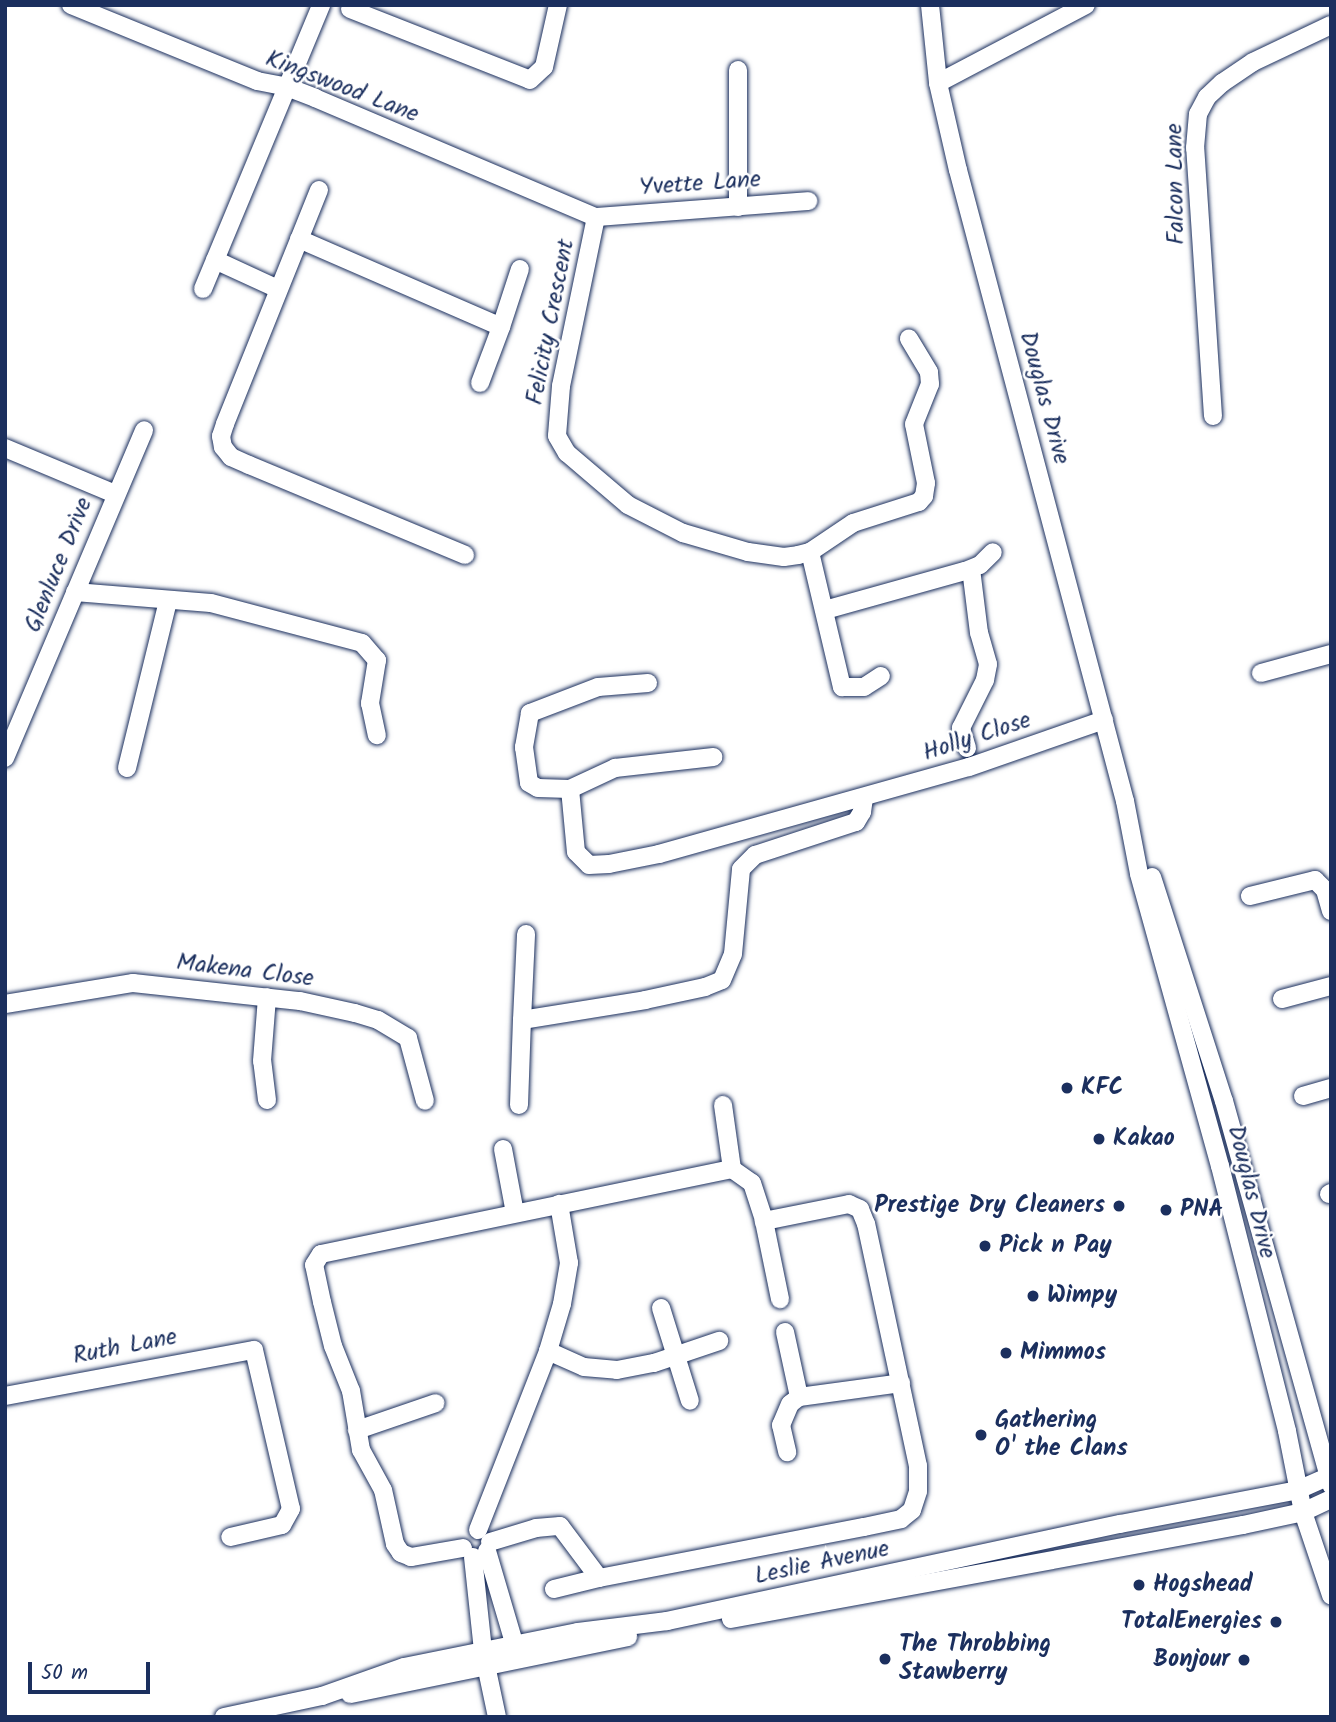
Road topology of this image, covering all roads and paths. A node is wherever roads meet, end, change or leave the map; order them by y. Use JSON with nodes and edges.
{"nodes":[{"id":1,"x":71,"y":5,"type":"edge"},
{"id":2,"x":321,"y":5,"type":"edge"},
{"id":3,"x":558,"y":5,"type":"edge"},
{"id":4,"x":930,"y":5,"type":"edge"},
{"id":5,"x":1086,"y":5,"type":"edge"},
{"id":6,"x":350,"y":9,"type":"dead end"},
{"id":7,"x":1331,"y":25,"type":"edge"},
{"id":8,"x":738,"y":70,"type":"dead end"},
{"id":9,"x":938,"y":83,"type":"junction"},
{"id":10,"x":287,"y":87,"type":"junction"},
{"id":11,"x":319,"y":190,"type":"dead end"},
{"id":12,"x":808,"y":201,"type":"dead end"},
{"id":13,"x":738,"y":207,"type":"junction"},
{"id":14,"x":596,"y":217,"type":"junction"},
{"id":15,"x":299,"y":239,"type":"junction"},
{"id":16,"x":215,"y":260,"type":"junction"},
{"id":17,"x":520,"y":269,"type":"dead end"},
{"id":18,"x":203,"y":289,"type":"dead end"},
{"id":19,"x":278,"y":289,"type":"junction"},
{"id":20,"x":502,"y":327,"type":"junction"},
{"id":21,"x":909,"y":339,"type":"dead end"},
{"id":22,"x":480,"y":383,"type":"dead end"},
{"id":23,"x":1213,"y":416,"type":"dead end"},
{"id":24,"x":144,"y":430,"type":"dead end"},
{"id":25,"x":5,"y":448,"type":"edge"},
{"id":26,"x":115,"y":495,"type":"junction"},
{"id":27,"x":810,"y":552,"type":"junction"},
{"id":28,"x":993,"y":552,"type":"dead end"},
{"id":29,"x":464,"y":555,"type":"dead end"},
{"id":30,"x":971,"y":569,"type":"junction"},
{"id":31,"x":75,"y":592,"type":"junction"},
{"id":32,"x":168,"y":601,"type":"junction"},
{"id":33,"x":825,"y":610,"type":"junction"},
{"id":34,"x":1331,"y":654,"type":"edge"},
{"id":35,"x":1261,"y":673,"type":"dead end"},
{"id":36,"x":880,"y":676,"type":"dead end"},
{"id":37,"x":648,"y":683,"type":"dead end"},
{"id":38,"x":1104,"y":720,"type":"junction"},
{"id":39,"x":377,"y":735,"type":"dead end"},
{"id":40,"x":967,"y":748,"type":"dead end"},
{"id":41,"x":713,"y":757,"type":"dead end"},
{"id":42,"x":5,"y":758,"type":"edge"},
{"id":43,"x":127,"y":768,"type":"dead end"},
{"id":44,"x":570,"y":789,"type":"junction"},
{"id":45,"x":864,"y":797,"type":"junction"},
{"id":46,"x":1125,"y":801,"type":"junction"},
{"id":47,"x":1323,"y":878,"type":"edge"},
{"id":48,"x":1250,"y":896,"type":"dead end"},
{"id":49,"x":1331,"y":911,"type":"edge"},
{"id":50,"x":526,"y":934,"type":"dead end"},
{"id":51,"x":1331,"y":986,"type":"edge"},
{"id":52,"x":267,"y":997,"type":"junction"},
{"id":53,"x":1282,"y":999,"type":"dead end"},
{"id":54,"x":5,"y":1004,"type":"edge"},
{"id":55,"x":522,"y":1020,"type":"junction"},
{"id":56,"x":1331,"y":1088,"type":"edge"},
{"id":57,"x":1303,"y":1096,"type":"dead end"},
{"id":58,"x":267,"y":1100,"type":"dead end"},
{"id":59,"x":425,"y":1101,"type":"dead end"},
{"id":60,"x":519,"y":1105,"type":"dead end"},
{"id":61,"x":723,"y":1105,"type":"dead end"},
{"id":62,"x":503,"y":1149,"type":"dead end"},
{"id":63,"x":732,"y":1169,"type":"junction"},
{"id":64,"x":559,"y":1205,"type":"junction"},
{"id":65,"x":515,"y":1213,"type":"junction"},
{"id":66,"x":764,"y":1221,"type":"junction"},
{"id":67,"x":780,"y":1299,"type":"dead end"},
{"id":68,"x":662,"y":1308,"type":"dead end"},
{"id":69,"x":785,"y":1332,"type":"dead end"},
{"id":70,"x":719,"y":1341,"type":"dead end"},
{"id":71,"x":548,"y":1351,"type":"junction"},
{"id":72,"x":677,"y":1355,"type":"junction"},
{"id":73,"x":901,"y":1383,"type":"junction"},
{"id":74,"x":5,"y":1396,"type":"edge"},
{"id":75,"x":799,"y":1397,"type":"junction"},
{"id":76,"x":690,"y":1401,"type":"dead end"},
{"id":77,"x":436,"y":1404,"type":"dead end"},
{"id":78,"x":357,"y":1430,"type":"junction"},
{"id":79,"x":1324,"y":1444,"type":"edge"},
{"id":80,"x":787,"y":1452,"type":"dead end"},
{"id":81,"x":1330,"y":1479,"type":"edge"},
{"id":82,"x":1298,"y":1490,"type":"junction"},
{"id":83,"x":1331,"y":1499,"type":"edge"},
{"id":84,"x":1303,"y":1512,"type":"junction"},
{"id":85,"x":230,"y":1537,"type":"dead end"},
{"id":86,"x":478,"y":1545,"type":"junction"},
{"id":87,"x":599,"y":1578,"type":"junction"},
{"id":88,"x":554,"y":1590,"type":"dead end"},
{"id":89,"x":1331,"y":1595,"type":"edge"},
{"id":90,"x":517,"y":1652,"type":"junction"},
{"id":91,"x":485,"y":1659,"type":"junction"},
{"id":92,"x":224,"y":1717,"type":"edge"},
{"id":93,"x":497,"y":1717,"type":"edge"}],
"edges":[{"from":1,"to":10,"type":"street","name":"Kingswood Lane"},
{"from":2,"to":10,"type":"street"},
{"from":3,"to":6,"type":"street"},
{"from":4,"to":9,"type":"street","name":"Douglas Drive"},
{"from":5,"to":9,"type":"street"},
{"from":7,"to":23,"type":"street","name":"Falcon Lane"},
{"from":8,"to":13,"type":"street"},
{"from":9,"to":38,"type":"street","name":"Douglas Drive"},
{"from":10,"to":14,"type":"street","name":"Kingswood Lane"},
{"from":10,"to":16,"type":"street"},
{"from":11,"to":15,"type":"street"},
{"from":12,"to":13,"type":"street","name":"Yvette Lane"},
{"from":13,"to":14,"type":"street","name":"Yvette Lane"},
{"from":14,"to":27,"type":"street","name":"Felicity Crescent"},
{"from":15,"to":19,"type":"street"},
{"from":15,"to":20,"type":"street"},
{"from":16,"to":18,"type":"street"},
{"from":16,"to":19,"type":"street"},
{"from":17,"to":20,"type":"street"},
{"from":19,"to":29,"type":"street"},
{"from":20,"to":22,"type":"street"},
{"from":21,"to":27,"type":"street"},
{"from":24,"to":26,"type":"street","name":"Glenluce Drive"},
{"from":25,"to":26,"type":"street"},
{"from":26,"to":31,"type":"street","name":"Glenluce Drive"},
{"from":27,"to":33,"type":"street"},
{"from":28,"to":30,"type":"street"},
{"from":30,"to":33,"type":"street"},
{"from":30,"to":40,"type":"street"},
{"from":31,"to":32,"type":"street"},
{"from":31,"to":42,"type":"street","name":"Glenluce Drive"},
{"from":32,"to":39,"type":"street"},
{"from":32,"to":43,"type":"street"},
{"from":33,"to":36,"type":"street"},
{"from":34,"to":35,"type":"street"},
{"from":37,"to":44,"type":"street"},
{"from":38,"to":45,"type":"street","name":"Holly Close"},
{"from":38,"to":46,"type":"street","name":"Douglas Drive"},
{"from":41,"to":44,"type":"street"},
{"from":44,"to":45,"type":"street","name":"Holly Close"},
{"from":45,"to":55,"type":"street"},
{"from":46,"to":79,"type":"street","name":"Douglas Drive"},
{"from":46,"to":82,"type":"street","name":"Douglas Drive"},
{"from":47,"to":48,"type":"street"},
{"from":47,"to":49,"type":"street"},
{"from":50,"to":55,"type":"street"},
{"from":51,"to":53,"type":"street"},
{"from":52,"to":54,"type":"street","name":"Makena Close"},
{"from":52,"to":58,"type":"street"},
{"from":52,"to":59,"type":"street","name":"Makena Close"},
{"from":55,"to":60,"type":"street"},
{"from":56,"to":57,"type":"street"},
{"from":61,"to":63,"type":"street"},
{"from":62,"to":65,"type":"street"},
{"from":63,"to":64,"type":"street"},
{"from":63,"to":66,"type":"street"},
{"from":64,"to":65,"type":"street"},
{"from":64,"to":71,"type":"street"},
{"from":65,"to":78,"type":"street"},
{"from":66,"to":67,"type":"street"},
{"from":66,"to":73,"type":"street"},
{"from":68,"to":72,"type":"street"},
{"from":69,"to":75,"type":"street"},
{"from":70,"to":72,"type":"street"},
{"from":71,"to":72,"type":"street"},
{"from":71,"to":86,"type":"street"},
{"from":72,"to":76,"type":"street"},
{"from":73,"to":75,"type":"street"},
{"from":73,"to":87,"type":"street"},
{"from":74,"to":85,"type":"street","name":"Ruth Lane"},
{"from":75,"to":80,"type":"street"},
{"from":77,"to":78,"type":"street"},
{"from":78,"to":86,"type":"street"},
{"from":79,"to":81,"type":"street","name":"Douglas Drive"},
{"from":81,"to":82,"type":"street","name":"Leslie Avenue"},
{"from":82,"to":84,"type":"street","name":"Douglas Drive"},
{"from":82,"to":90,"type":"street","name":"Leslie Avenue"},
{"from":83,"to":84,"type":"street","name":"Leslie Avenue"},
{"from":84,"to":89,"type":"street","name":"Douglas Drive"},
{"from":84,"to":90,"type":"street","name":"Leslie Avenue"},
{"from":86,"to":87,"type":"street"},
{"from":86,"to":90,"type":"street"},
{"from":86,"to":91,"type":"street"},
{"from":87,"to":88,"type":"street"},
{"from":90,"to":91,"type":"street","name":"Leslie Avenue"},
{"from":91,"to":92,"type":"street","name":"Leslie Avenue"},
{"from":91,"to":93,"type":"street"}]}
